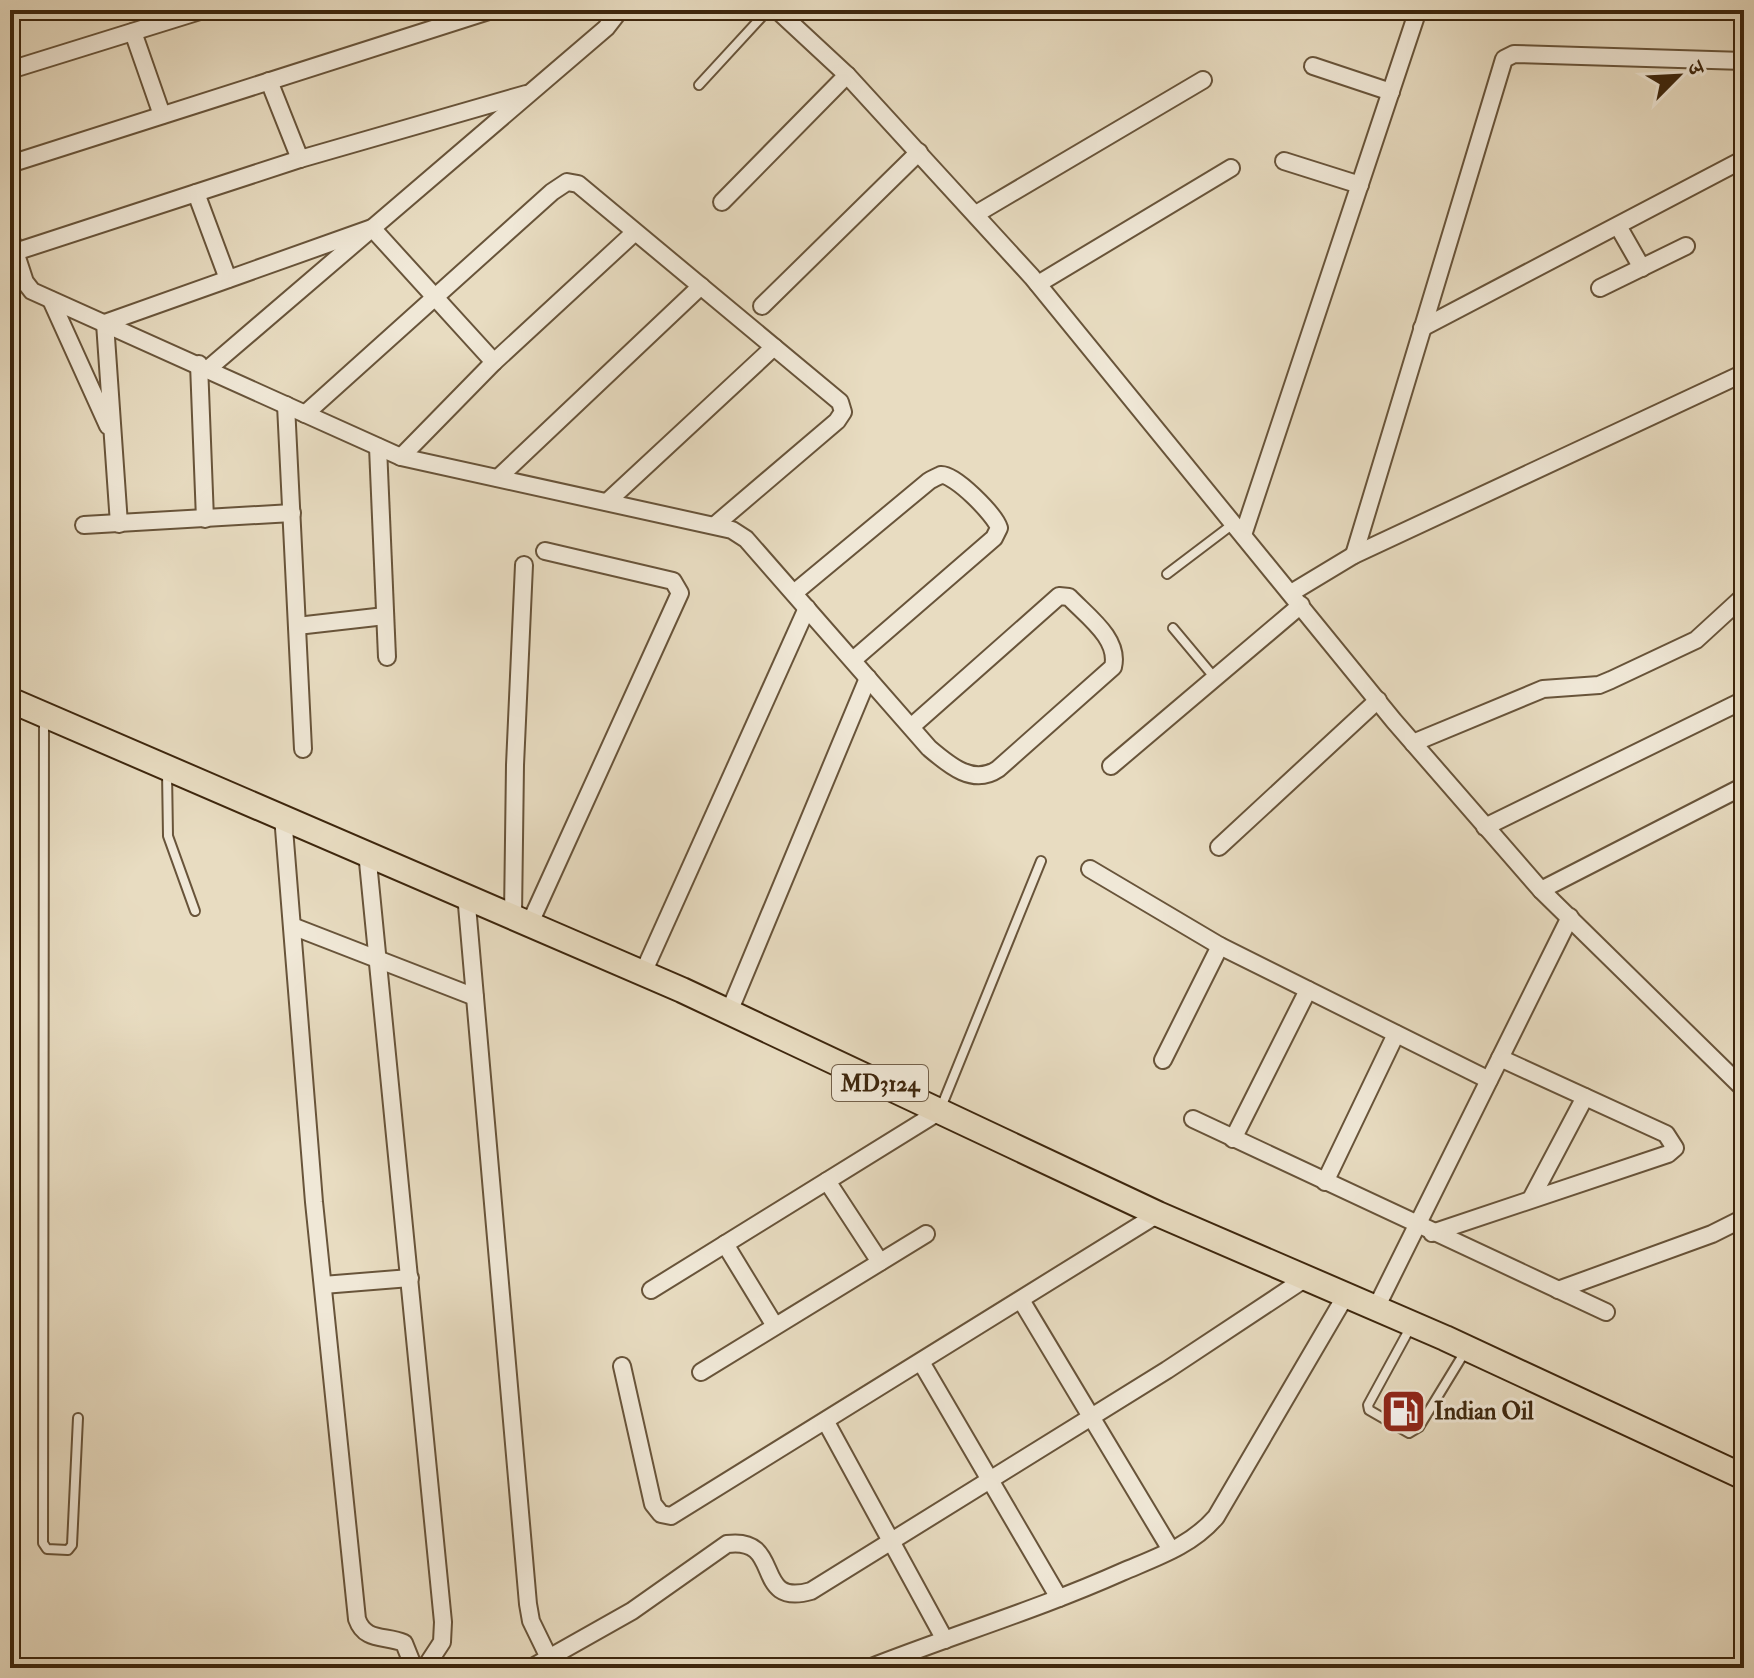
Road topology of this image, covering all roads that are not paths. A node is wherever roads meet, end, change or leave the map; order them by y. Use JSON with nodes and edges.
{"nodes":[{"id":1,"x":203,"y":10,"type":"edge"},
{"id":2,"x":492,"y":10,"type":"edge"},
{"id":3,"x":620,"y":10,"type":"edge"},
{"id":4,"x":768,"y":10,"type":"edge"},
{"id":5,"x":777,"y":10,"type":"edge"},
{"id":6,"x":1418,"y":10,"type":"edge"},
{"id":7,"x":133,"y":32,"type":"junction"},
{"id":8,"x":1744,"y":61,"type":"edge"},
{"id":9,"x":1313,"y":66,"type":"dead end"},
{"id":10,"x":10,"y":70,"type":"edge"},
{"id":11,"x":847,"y":75,"type":"junction"},
{"id":12,"x":1203,"y":80,"type":"dead end"},
{"id":13,"x":269,"y":81,"type":"junction"},
{"id":14,"x":699,"y":85,"type":"dead end"},
{"id":15,"x":531,"y":92,"type":"junction"},
{"id":16,"x":1391,"y":92,"type":"junction"},
{"id":17,"x":162,"y":115,"type":"junction"},
{"id":18,"x":919,"y":152,"type":"junction"},
{"id":19,"x":300,"y":159,"type":"junction"},
{"id":20,"x":1744,"y":159,"type":"edge"},
{"id":21,"x":1284,"y":161,"type":"dead end"},
{"id":22,"x":10,"y":164,"type":"edge"},
{"id":23,"x":1231,"y":168,"type":"dead end"},
{"id":24,"x":1360,"y":185,"type":"junction"},
{"id":25,"x":196,"y":193,"type":"junction"},
{"id":26,"x":722,"y":202,"type":"dead end"},
{"id":27,"x":976,"y":214,"type":"junction"},
{"id":28,"x":1618,"y":226,"type":"junction"},
{"id":29,"x":372,"y":228,"type":"junction"},
{"id":30,"x":635,"y":232,"type":"junction"},
{"id":31,"x":10,"y":236,"type":"edge"},
{"id":32,"x":1686,"y":246,"type":"dead end"},
{"id":33,"x":15,"y":252,"type":"junction"},
{"id":34,"x":1642,"y":268,"type":"junction"},
{"id":35,"x":228,"y":279,"type":"junction"},
{"id":36,"x":1038,"y":284,"type":"junction"},
{"id":37,"x":701,"y":286,"type":"junction"},
{"id":38,"x":1600,"y":288,"type":"dead end"},
{"id":39,"x":435,"y":297,"type":"junction"},
{"id":40,"x":51,"y":300,"type":"junction"},
{"id":41,"x":762,"y":306,"type":"dead end"},
{"id":42,"x":105,"y":323,"type":"junction"},
{"id":43,"x":1422,"y":328,"type":"junction"},
{"id":44,"x":774,"y":347,"type":"junction"},
{"id":45,"x":494,"y":362,"type":"junction"},
{"id":46,"x":204,"y":366,"type":"junction"},
{"id":47,"x":1744,"y":373,"type":"edge"},
{"id":48,"x":286,"y":405,"type":"junction"},
{"id":49,"x":305,"y":414,"type":"junction"},
{"id":50,"x":113,"y":436,"type":"junction"},
{"id":51,"x":378,"y":447,"type":"junction"},
{"id":52,"x":401,"y":457,"type":"junction"},
{"id":53,"x":498,"y":478,"type":"junction"},
{"id":54,"x":607,"y":502,"type":"junction"},
{"id":55,"x":292,"y":513,"type":"junction"},
{"id":56,"x":205,"y":519,"type":"junction"},
{"id":57,"x":119,"y":524,"type":"junction"},
{"id":58,"x":84,"y":525,"type":"dead end"},
{"id":59,"x":715,"y":525,"type":"junction"},
{"id":60,"x":1238,"y":530,"type":"junction"},
{"id":61,"x":545,"y":551,"type":"dead end"},
{"id":62,"x":1354,"y":555,"type":"junction"},
{"id":63,"x":524,"y":565,"type":"dead end"},
{"id":64,"x":1167,"y":574,"type":"dead end"},
{"id":65,"x":794,"y":593,"type":"junction"},
{"id":66,"x":1744,"y":596,"type":"edge"},
{"id":67,"x":1296,"y":599,"type":"junction"},
{"id":68,"x":807,"y":608,"type":"junction"},
{"id":69,"x":385,"y":616,"type":"junction"},
{"id":70,"x":297,"y":626,"type":"junction"},
{"id":71,"x":1173,"y":628,"type":"dead end"},
{"id":72,"x":387,"y":657,"type":"dead end"},
{"id":73,"x":853,"y":660,"type":"junction"},
{"id":74,"x":1214,"y":677,"type":"junction"},
{"id":75,"x":868,"y":678,"type":"junction"},
{"id":76,"x":10,"y":700,"type":"edge"},
{"id":77,"x":1378,"y":700,"type":"junction"},
{"id":78,"x":1744,"y":700,"type":"edge"},
{"id":79,"x":44,"y":715,"type":"junction"},
{"id":80,"x":911,"y":727,"type":"junction"},
{"id":81,"x":1413,"y":743,"type":"junction"},
{"id":82,"x":303,"y":749,"type":"dead end"},
{"id":83,"x":1111,"y":766,"type":"dead end"},
{"id":84,"x":167,"y":767,"type":"junction"},
{"id":85,"x":1744,"y":786,"type":"edge"},
{"id":86,"x":283,"y":816,"type":"junction"},
{"id":87,"x":1485,"y":827,"type":"junction"},
{"id":88,"x":1219,"y":847,"type":"dead end"},
{"id":89,"x":367,"y":852,"type":"junction"},
{"id":90,"x":1041,"y":861,"type":"dead end"},
{"id":91,"x":1090,"y":869,"type":"dead end"},
{"id":92,"x":1541,"y":890,"type":"junction"},
{"id":93,"x":466,"y":894,"type":"junction"},
{"id":94,"x":195,"y":911,"type":"dead end"},
{"id":95,"x":1570,"y":917,"type":"junction"},
{"id":96,"x":522,"y":919,"type":"junction"},
{"id":97,"x":292,"y":926,"type":"junction"},
{"id":98,"x":1220,"y":946,"type":"junction"},
{"id":99,"x":378,"y":959,"type":"junction"},
{"id":100,"x":643,"y":973,"type":"junction"},
{"id":101,"x":1308,"y":990,"type":"junction"},
{"id":102,"x":475,"y":997,"type":"junction"},
{"id":103,"x":729,"y":1012,"type":"junction"},
{"id":104,"x":1396,"y":1034,"type":"junction"},
{"id":105,"x":1500,"y":1058,"type":"junction"},
{"id":106,"x":1163,"y":1060,"type":"dead end"},
{"id":107,"x":1489,"y":1080,"type":"junction"},
{"id":108,"x":1744,"y":1089,"type":"edge"},
{"id":109,"x":1585,"y":1097,"type":"junction"},
{"id":110,"x":940,"y":1111,"type":"junction"},
{"id":111,"x":1193,"y":1119,"type":"dead end"},
{"id":112,"x":1233,"y":1139,"type":"junction"},
{"id":113,"x":827,"y":1181,"type":"junction"},
{"id":114,"x":1325,"y":1182,"type":"junction"},
{"id":115,"x":1531,"y":1199,"type":"junction"},
{"id":116,"x":1158,"y":1214,"type":"junction"},
{"id":117,"x":1744,"y":1218,"type":"edge"},
{"id":118,"x":1424,"y":1229,"type":"junction"},
{"id":119,"x":926,"y":1234,"type":"dead end"},
{"id":120,"x":725,"y":1244,"type":"junction"},
{"id":121,"x":880,"y":1262,"type":"junction"},
{"id":122,"x":410,"y":1278,"type":"junction"},
{"id":123,"x":1306,"y":1278,"type":"junction"},
{"id":124,"x":323,"y":1285,"type":"junction"},
{"id":125,"x":651,"y":1290,"type":"dead end"},
{"id":126,"x":1558,"y":1290,"type":"junction"},
{"id":127,"x":1346,"y":1295,"type":"junction"},
{"id":128,"x":1021,"y":1300,"type":"junction"},
{"id":129,"x":1376,"y":1308,"type":"junction"},
{"id":130,"x":1606,"y":1312,"type":"dead end"},
{"id":131,"x":1412,"y":1323,"type":"junction"},
{"id":132,"x":775,"y":1326,"type":"junction"},
{"id":133,"x":1467,"y":1348,"type":"junction"},
{"id":134,"x":921,"y":1362,"type":"junction"},
{"id":135,"x":622,"y":1366,"type":"dead end"},
{"id":136,"x":701,"y":1372,"type":"dead end"},
{"id":137,"x":78,"y":1418,"type":"dead end"},
{"id":138,"x":1091,"y":1418,"type":"junction"},
{"id":139,"x":826,"y":1422,"type":"junction"},
{"id":140,"x":1744,"y":1477,"type":"edge"},
{"id":141,"x":992,"y":1479,"type":"junction"},
{"id":142,"x":891,"y":1541,"type":"junction"},
{"id":143,"x":1171,"y":1550,"type":"junction"},
{"id":144,"x":1059,"y":1598,"type":"junction"},
{"id":145,"x":945,"y":1640,"type":"junction"},
{"id":146,"x":558,"y":1660,"type":"edge"},
{"id":147,"x":414,"y":1668,"type":"edge"},
{"id":148,"x":425,"y":1668,"type":"edge"},
{"id":149,"x":531,"y":1668,"type":"edge"},
{"id":150,"x":869,"y":1668,"type":"edge"}],
"edges":[{"from":1,"to":7,"type":"street"},
{"from":2,"to":13,"type":"street"},
{"from":3,"to":15,"type":"street"},
{"from":4,"to":14,"type":"lane"},
{"from":5,"to":11,"type":"street"},
{"from":6,"to":16,"type":"street"},
{"from":7,"to":10,"type":"street"},
{"from":7,"to":17,"type":"street"},
{"from":8,"to":43,"type":"street"},
{"from":9,"to":16,"type":"street"},
{"from":11,"to":18,"type":"street"},
{"from":11,"to":26,"type":"street"},
{"from":12,"to":27,"type":"street"},
{"from":13,"to":17,"type":"street"},
{"from":13,"to":19,"type":"street"},
{"from":15,"to":19,"type":"street"},
{"from":15,"to":29,"type":"street"},
{"from":16,"to":24,"type":"street"},
{"from":17,"to":22,"type":"street"},
{"from":18,"to":27,"type":"street"},
{"from":18,"to":41,"type":"street"},
{"from":19,"to":25,"type":"street"},
{"from":20,"to":28,"type":"street"},
{"from":21,"to":24,"type":"street"},
{"from":23,"to":36,"type":"street"},
{"from":24,"to":60,"type":"street"},
{"from":25,"to":33,"type":"street"},
{"from":25,"to":35,"type":"street"},
{"from":27,"to":36,"type":"street"},
{"from":28,"to":34,"type":"street"},
{"from":28,"to":43,"type":"street"},
{"from":29,"to":35,"type":"street"},
{"from":29,"to":39,"type":"street"},
{"from":29,"to":46,"type":"street"},
{"from":30,"to":37,"type":"street"},
{"from":30,"to":39,"type":"street"},
{"from":30,"to":45,"type":"street"},
{"from":31,"to":33,"type":"street"},
{"from":32,"to":34,"type":"street"},
{"from":33,"to":40,"type":"street"},
{"from":34,"to":38,"type":"street"},
{"from":35,"to":42,"type":"street"},
{"from":36,"to":60,"type":"street"},
{"from":37,"to":44,"type":"street"},
{"from":37,"to":53,"type":"street"},
{"from":39,"to":45,"type":"street"},
{"from":39,"to":49,"type":"street"},
{"from":40,"to":42,"type":"street"},
{"from":40,"to":50,"type":"street"},
{"from":42,"to":46,"type":"street"},
{"from":42,"to":50,"type":"street"},
{"from":43,"to":62,"type":"street"},
{"from":44,"to":54,"type":"street"},
{"from":44,"to":59,"type":"street"},
{"from":45,"to":52,"type":"street"},
{"from":46,"to":48,"type":"street"},
{"from":46,"to":56,"type":"street"},
{"from":47,"to":62,"type":"street"},
{"from":48,"to":49,"type":"street"},
{"from":48,"to":55,"type":"street"},
{"from":49,"to":51,"type":"street"},
{"from":50,"to":57,"type":"street"},
{"from":51,"to":52,"type":"street"},
{"from":51,"to":69,"type":"street"},
{"from":52,"to":53,"type":"street"},
{"from":53,"to":54,"type":"street"},
{"from":54,"to":59,"type":"street"},
{"from":55,"to":56,"type":"street"},
{"from":55,"to":70,"type":"street"},
{"from":56,"to":57,"type":"street"},
{"from":57,"to":58,"type":"street"},
{"from":59,"to":65,"type":"street"},
{"from":60,"to":64,"type":"lane"},
{"from":60,"to":67,"type":"street"},
{"from":61,"to":96,"type":"street"},
{"from":62,"to":67,"type":"street"},
{"from":63,"to":96,"type":"street"},
{"from":65,"to":68,"type":"street"},
{"from":65,"to":73,"type":"street"},
{"from":66,"to":81,"type":"street"},
{"from":67,"to":74,"type":"street"},
{"from":67,"to":77,"type":"street"},
{"from":68,"to":73,"type":"street"},
{"from":68,"to":100,"type":"street"},
{"from":69,"to":70,"type":"street"},
{"from":69,"to":72,"type":"street"},
{"from":70,"to":82,"type":"street"},
{"from":71,"to":74,"type":"lane"},
{"from":73,"to":75,"type":"street"},
{"from":74,"to":83,"type":"street"},
{"from":75,"to":80,"type":"street"},
{"from":75,"to":103,"type":"street"},
{"from":76,"to":79,"type":"main road","number":"MD3124"},
{"from":77,"to":81,"type":"street"},
{"from":77,"to":88,"type":"street"},
{"from":78,"to":87,"type":"street"},
{"from":79,"to":84,"type":"main road","number":"MD3124"},
{"from":79,"to":137,"type":"lane"},
{"from":80,"to":80,"type":"street"},
{"from":81,"to":87,"type":"street"},
{"from":84,"to":86,"type":"main road","number":"MD3124"},
{"from":84,"to":94,"type":"lane"},
{"from":85,"to":92,"type":"street"},
{"from":86,"to":89,"type":"main road","number":"MD3124"},
{"from":86,"to":97,"type":"street"},
{"from":87,"to":92,"type":"street"},
{"from":89,"to":93,"type":"main road","number":"MD3124"},
{"from":89,"to":99,"type":"street"},
{"from":90,"to":110,"type":"lane"},
{"from":91,"to":98,"type":"street"},
{"from":92,"to":95,"type":"street"},
{"from":93,"to":96,"type":"main road","number":"MD3124"},
{"from":93,"to":102,"type":"street"},
{"from":95,"to":105,"type":"street"},
{"from":95,"to":108,"type":"street"},
{"from":96,"to":100,"type":"main road","number":"MD3124"},
{"from":97,"to":99,"type":"street"},
{"from":97,"to":124,"type":"street"},
{"from":98,"to":101,"type":"street"},
{"from":98,"to":106,"type":"street"},
{"from":99,"to":102,"type":"street"},
{"from":99,"to":122,"type":"street"},
{"from":100,"to":103,"type":"main road","number":"MD3124"},
{"from":101,"to":104,"type":"street"},
{"from":101,"to":112,"type":"street"},
{"from":102,"to":146,"type":"street"},
{"from":103,"to":110,"type":"main road","number":"MD3124"},
{"from":104,"to":107,"type":"street"},
{"from":104,"to":114,"type":"street"},
{"from":105,"to":107,"type":"street"},
{"from":105,"to":109,"type":"street"},
{"from":107,"to":118,"type":"street"},
{"from":109,"to":115,"type":"street"},
{"from":109,"to":115,"type":"street"},
{"from":110,"to":113,"type":"street"},
{"from":110,"to":116,"type":"main road","number":"MD3124"},
{"from":111,"to":112,"type":"street"},
{"from":112,"to":114,"type":"street"},
{"from":113,"to":120,"type":"street"},
{"from":113,"to":121,"type":"street"},
{"from":114,"to":118,"type":"street"},
{"from":115,"to":118,"type":"street"},
{"from":116,"to":123,"type":"main road","number":"MD3124"},
{"from":116,"to":128,"type":"street"},
{"from":117,"to":126,"type":"street"},
{"from":118,"to":126,"type":"street"},
{"from":118,"to":129,"type":"street"},
{"from":119,"to":121,"type":"street"},
{"from":120,"to":125,"type":"street"},
{"from":120,"to":132,"type":"street"},
{"from":121,"to":132,"type":"street"},
{"from":122,"to":124,"type":"street"},
{"from":122,"to":148,"type":"street"},
{"from":123,"to":127,"type":"main road","number":"MD3124"},
{"from":123,"to":138,"type":"street"},
{"from":124,"to":147,"type":"street"},
{"from":126,"to":130,"type":"street"},
{"from":127,"to":129,"type":"main road","number":"MD3124"},
{"from":127,"to":143,"type":"street"},
{"from":128,"to":134,"type":"street"},
{"from":128,"to":138,"type":"street"},
{"from":129,"to":131,"type":"main road","number":"MD3124"},
{"from":131,"to":133,"type":"main road","number":"MD3124"},
{"from":131,"to":133,"type":"lane"},
{"from":132,"to":136,"type":"street"},
{"from":133,"to":140,"type":"main road","number":"MD3124"},
{"from":134,"to":139,"type":"street"},
{"from":134,"to":141,"type":"street"},
{"from":135,"to":139,"type":"street"},
{"from":138,"to":141,"type":"street"},
{"from":138,"to":143,"type":"street"},
{"from":139,"to":142,"type":"street"},
{"from":141,"to":142,"type":"street"},
{"from":141,"to":144,"type":"street"},
{"from":142,"to":145,"type":"street"},
{"from":142,"to":146,"type":"street"},
{"from":143,"to":144,"type":"street"},
{"from":144,"to":145,"type":"street"},
{"from":145,"to":150,"type":"street"},
{"from":146,"to":149,"type":"street"}]}
